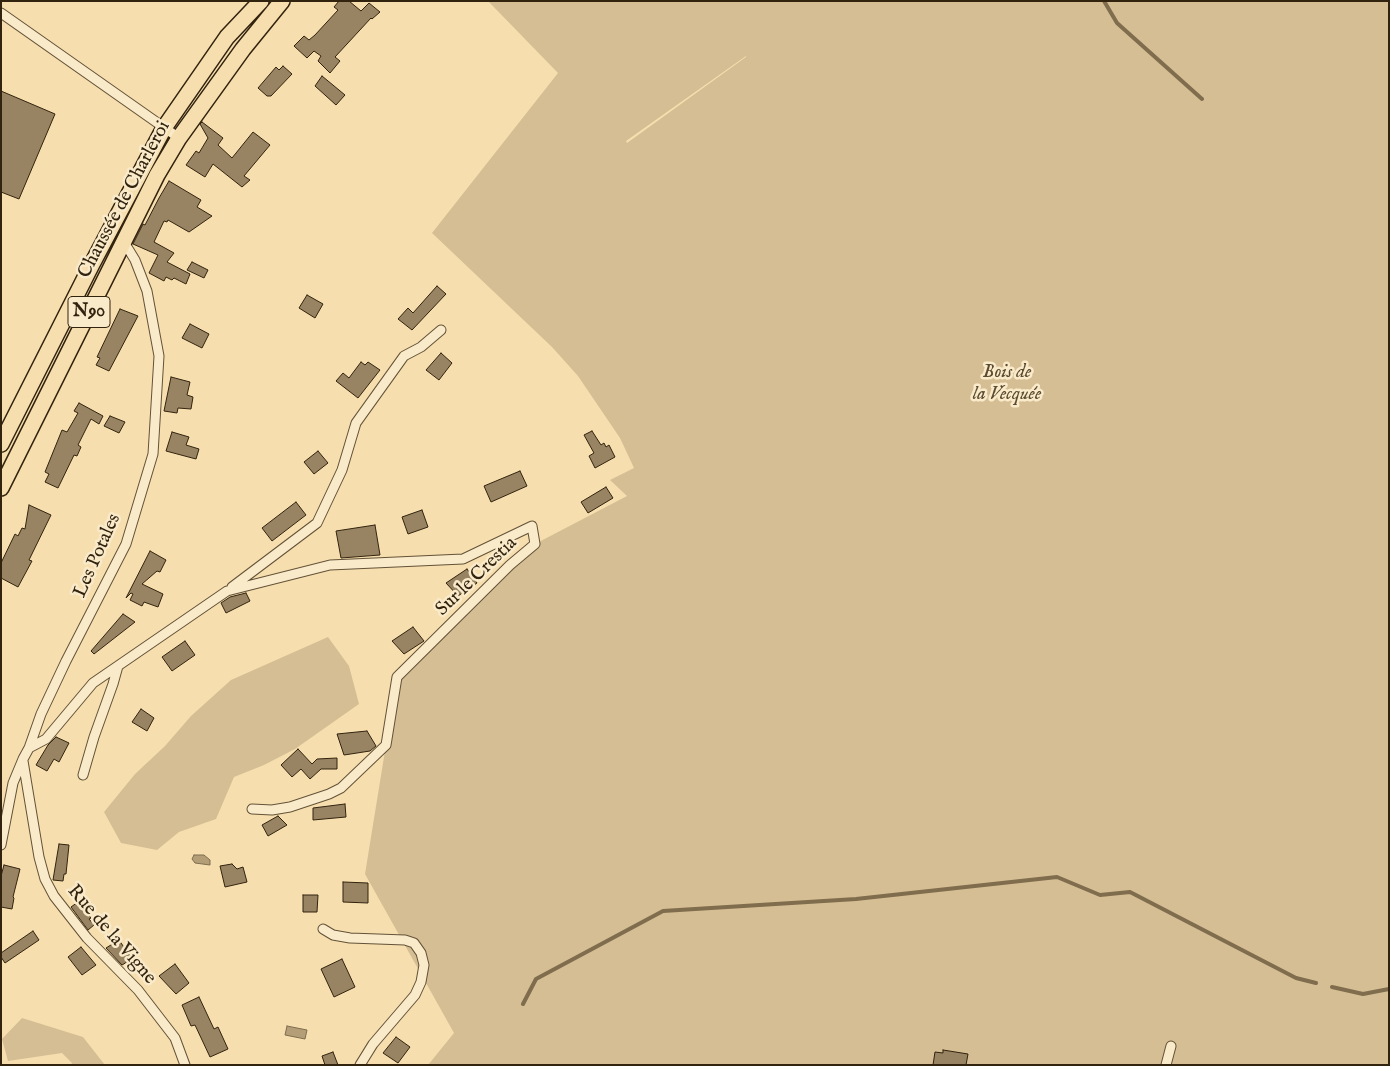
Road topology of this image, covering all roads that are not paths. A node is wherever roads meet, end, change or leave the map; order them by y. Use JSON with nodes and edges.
{"nodes":[{"id":1,"x":261,"y":1,"type":"edge"},
{"id":2,"x":282,"y":1,"type":"edge"},
{"id":3,"x":1,"y":13,"type":"edge"},
{"id":4,"x":164,"y":128,"type":"junction"},
{"id":5,"x":179,"y":138,"type":"junction"},
{"id":6,"x":124,"y":242,"type":"junction"},
{"id":7,"x":441,"y":330,"type":"dead end"},
{"id":8,"x":1,"y":444,"type":"edge"},
{"id":9,"x":1,"y":488,"type":"edge"},
{"id":10,"x":227,"y":591,"type":"junction"},
{"id":11,"x":118,"y":666,"type":"junction"},
{"id":12,"x":29,"y":748,"type":"junction"},
{"id":13,"x":23,"y":759,"type":"junction"},
{"id":14,"x":82,"y":775,"type":"dead end"},
{"id":15,"x":252,"y":809,"type":"dead end"},
{"id":16,"x":1,"y":845,"type":"edge"},
{"id":17,"x":323,"y":929,"type":"dead end"},
{"id":18,"x":1171,"y":1046,"type":"dead end"},
{"id":19,"x":185,"y":1065,"type":"edge"},
{"id":20,"x":360,"y":1065,"type":"edge"},
{"id":21,"x":1166,"y":1065,"type":"edge"}],
"edges":[{"from":1,"to":4,"type":"main road","name":"Chaussée de Charleroi","number":"N90"},
{"from":2,"to":5,"type":"main road","name":"Chaussée de Charleroi","number":"N90"},
{"from":3,"to":4,"type":"street"},
{"from":4,"to":5,"type":"street"},
{"from":4,"to":8,"type":"main road","name":"Chaussée de Charleroi","number":"N90"},
{"from":5,"to":6,"type":"main road","name":"Chaussée de Charleroi","number":"N90"},
{"from":6,"to":9,"type":"main road","name":"Chaussée de Charleroi","number":"N90"},
{"from":6,"to":12,"type":"street","name":"Les Potales"},
{"from":7,"to":10,"type":"street"},
{"from":10,"to":11,"type":"street","name":"Sur le Crestia"},
{"from":10,"to":15,"type":"street","name":"Sur le Crestia"},
{"from":11,"to":12,"type":"street","name":"Sur le Crestia"},
{"from":11,"to":14,"type":"street"},
{"from":12,"to":13,"type":"street","name":"Les Potales"},
{"from":13,"to":16,"type":"street","name":"Les Potales"},
{"from":13,"to":19,"type":"street","name":"Rue de la Vigne"},
{"from":17,"to":20,"type":"street"},
{"from":18,"to":21,"type":"street"}]}
